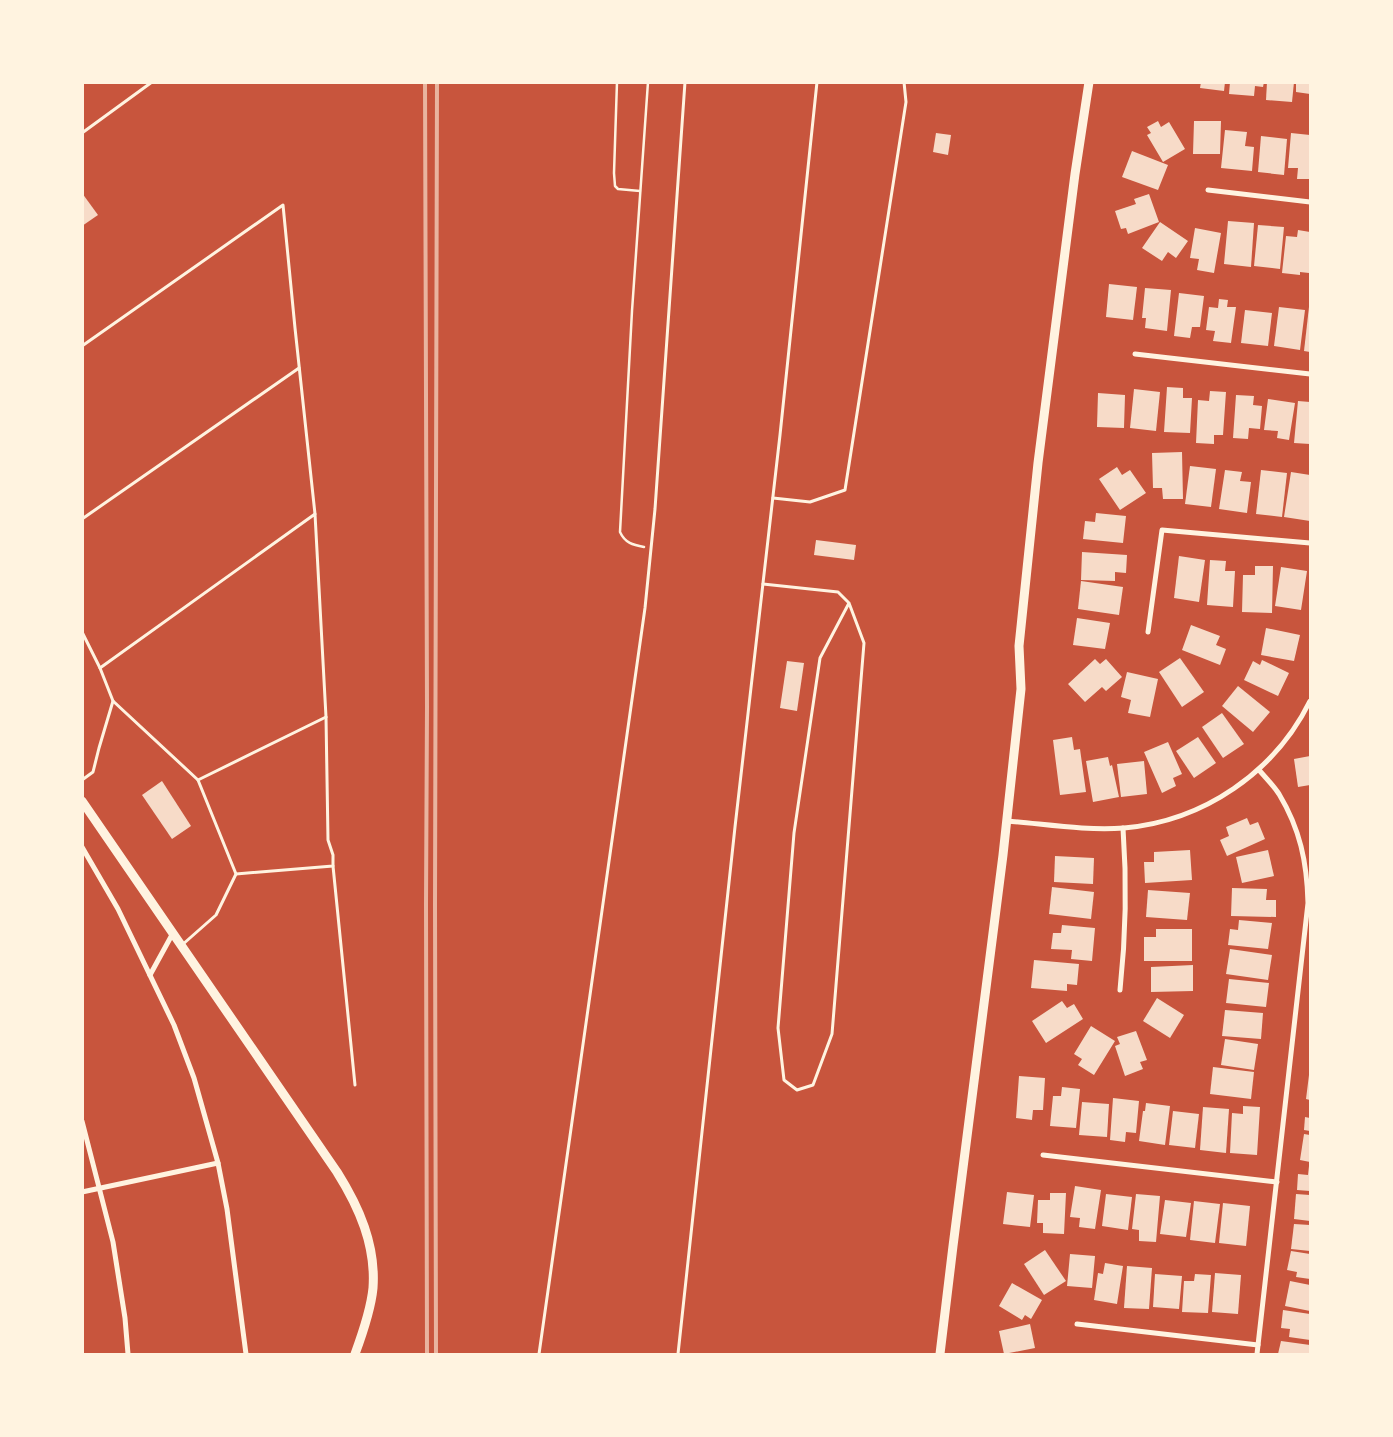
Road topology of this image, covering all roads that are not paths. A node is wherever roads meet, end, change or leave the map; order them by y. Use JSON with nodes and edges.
{"nodes":[{"id":1,"x":152,"y":82,"type":"edge"},
{"id":2,"x":685,"y":82,"type":"edge"},
{"id":3,"x":817,"y":82,"type":"edge"},
{"id":4,"x":904,"y":82,"type":"edge"},
{"id":5,"x":1089,"y":82,"type":"edge"},
{"id":6,"x":82,"y":133,"type":"edge"},
{"id":7,"x":1208,"y":190,"type":"dead end"},
{"id":8,"x":1310,"y":202,"type":"edge"},
{"id":9,"x":82,"y":346,"type":"edge"},
{"id":10,"x":1135,"y":354,"type":"dead end"},
{"id":11,"x":299,"y":368,"type":"junction"},
{"id":12,"x":1310,"y":374,"type":"edge"},
{"id":13,"x":773,"y":498,"type":"junction"},
{"id":14,"x":315,"y":514,"type":"junction"},
{"id":15,"x":82,"y":519,"type":"edge"},
{"id":16,"x":1310,"y":543,"type":"edge"},
{"id":17,"x":763,"y":584,"type":"junction"},
{"id":18,"x":849,"y":603,"type":"junction"},
{"id":19,"x":82,"y":632,"type":"edge"},
{"id":20,"x":1148,"y":632,"type":"dead end"},
{"id":21,"x":100,"y":668,"type":"junction"},
{"id":22,"x":113,"y":701,"type":"junction"},
{"id":23,"x":1310,"y":701,"type":"edge"},
{"id":24,"x":326,"y":717,"type":"junction"},
{"id":25,"x":1259,"y":770,"type":"junction"},
{"id":26,"x":82,"y":780,"type":"edge"},
{"id":27,"x":198,"y":780,"type":"junction"},
{"id":28,"x":82,"y":801,"type":"edge"},
{"id":29,"x":1007,"y":821,"type":"junction"},
{"id":30,"x":1123,"y":828,"type":"junction"},
{"id":31,"x":82,"y":847,"type":"edge"},
{"id":32,"x":333,"y":866,"type":"junction"},
{"id":33,"x":236,"y":874,"type":"junction"},
{"id":34,"x":173,"y":933,"type":"junction"},
{"id":35,"x":182,"y":946,"type":"junction"},
{"id":36,"x":150,"y":975,"type":"junction"},
{"id":37,"x":1120,"y":990,"type":"dead end"},
{"id":38,"x":356,"y":1085,"type":"dead end"},
{"id":39,"x":82,"y":1121,"type":"edge"},
{"id":40,"x":1043,"y":1155,"type":"dead end"},
{"id":41,"x":218,"y":1163,"type":"junction"},
{"id":42,"x":1277,"y":1182,"type":"junction"},
{"id":43,"x":99,"y":1188,"type":"junction"},
{"id":44,"x":82,"y":1192,"type":"edge"},
{"id":45,"x":1077,"y":1324,"type":"dead end"},
{"id":46,"x":1258,"y":1345,"type":"junction"},
{"id":47,"x":128,"y":1354,"type":"edge"},
{"id":48,"x":246,"y":1354,"type":"edge"},
{"id":49,"x":355,"y":1354,"type":"edge"},
{"id":50,"x":540,"y":1354,"type":"edge"},
{"id":51,"x":678,"y":1354,"type":"edge"},
{"id":52,"x":940,"y":1354,"type":"edge"},
{"id":53,"x":1257,"y":1354,"type":"edge"}],
"edges":[{"from":1,"to":6,"type":"lane"},
{"from":2,"to":50,"type":"lane"},
{"from":3,"to":13,"type":"lane"},
{"from":4,"to":13,"type":"lane"},
{"from":5,"to":29,"type":"main road"},
{"from":7,"to":8,"type":"street"},
{"from":9,"to":11,"type":"lane"},
{"from":10,"to":12,"type":"street"},
{"from":11,"to":14,"type":"lane"},
{"from":11,"to":15,"type":"lane"},
{"from":13,"to":17,"type":"lane"},
{"from":14,"to":21,"type":"lane"},
{"from":14,"to":24,"type":"lane"},
{"from":16,"to":20,"type":"street"},
{"from":17,"to":18,"type":"lane"},
{"from":17,"to":51,"type":"lane"},
{"from":18,"to":18,"type":"lane"},
{"from":19,"to":21,"type":"lane"},
{"from":21,"to":22,"type":"lane"},
{"from":22,"to":26,"type":"lane"},
{"from":22,"to":27,"type":"lane"},
{"from":23,"to":25,"type":"street"},
{"from":24,"to":27,"type":"lane"},
{"from":24,"to":32,"type":"lane"},
{"from":25,"to":30,"type":"street"},
{"from":25,"to":42,"type":"street"},
{"from":27,"to":33,"type":"lane"},
{"from":28,"to":34,"type":"main road"},
{"from":29,"to":30,"type":"street"},
{"from":29,"to":52,"type":"main road"},
{"from":30,"to":37,"type":"street"},
{"from":31,"to":36,"type":"street"},
{"from":32,"to":33,"type":"lane"},
{"from":32,"to":38,"type":"lane"},
{"from":33,"to":35,"type":"lane"},
{"from":34,"to":35,"type":"main road"},
{"from":34,"to":36,"type":"street"},
{"from":35,"to":49,"type":"main road"},
{"from":36,"to":41,"type":"street"},
{"from":39,"to":43,"type":"street"},
{"from":40,"to":42,"type":"street"},
{"from":41,"to":43,"type":"street"},
{"from":41,"to":48,"type":"street"},
{"from":42,"to":46,"type":"street"},
{"from":43,"to":44,"type":"street"},
{"from":43,"to":47,"type":"street"},
{"from":45,"to":46,"type":"street"},
{"from":46,"to":53,"type":"street"}]}
